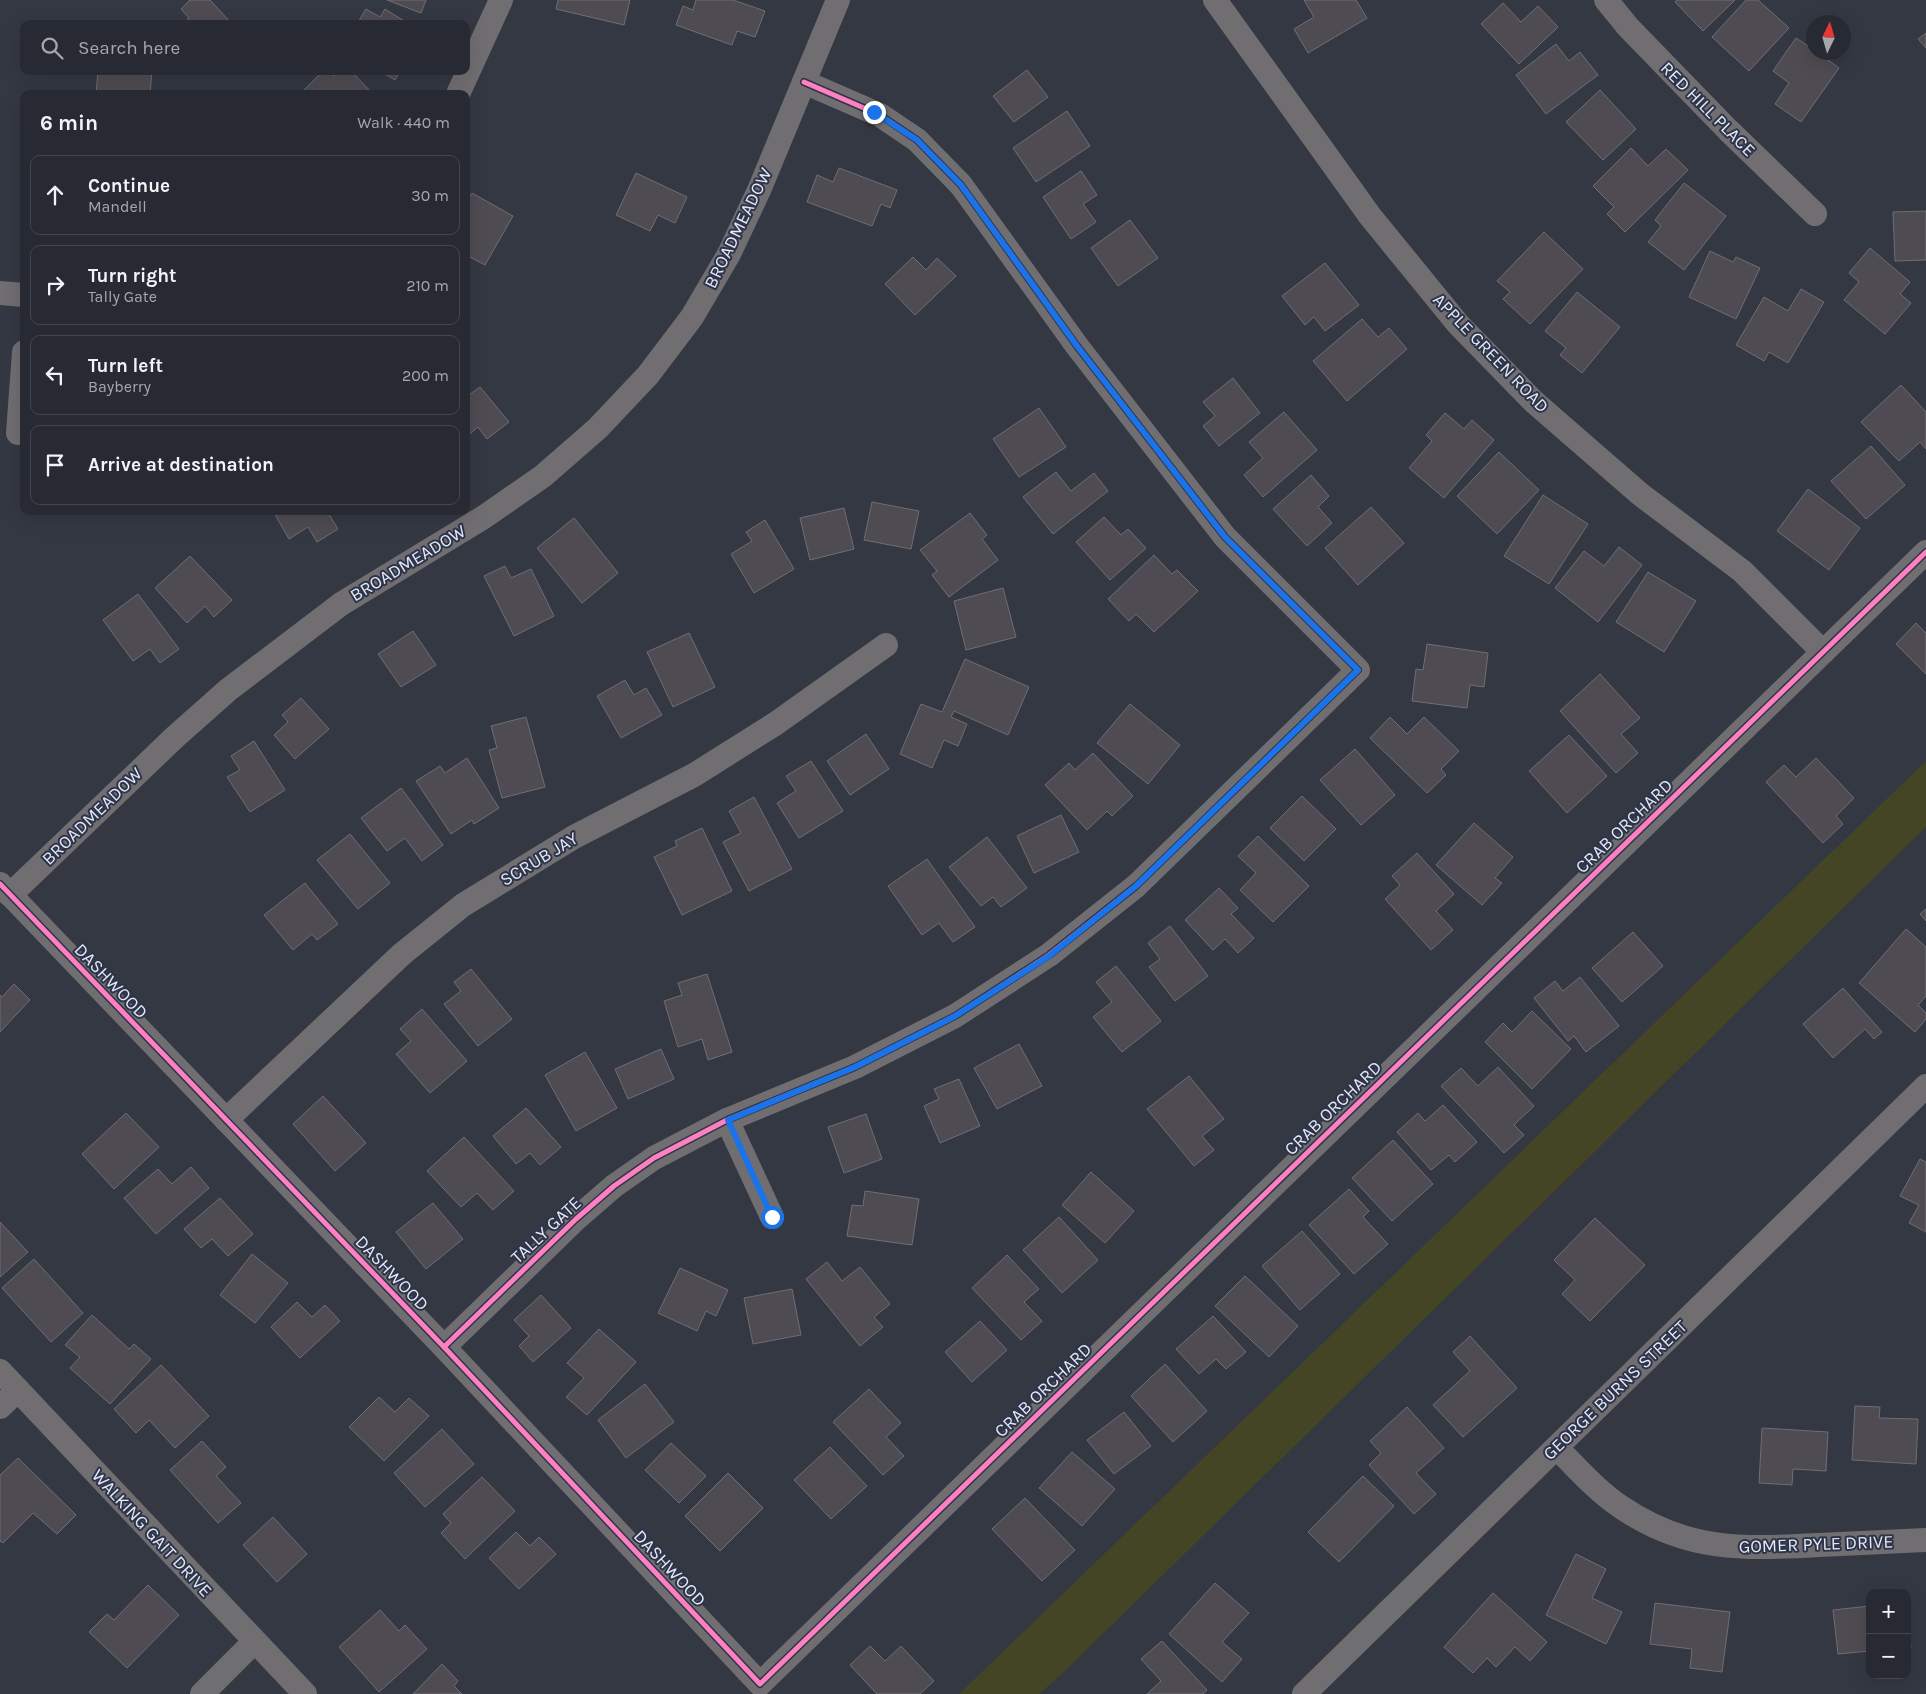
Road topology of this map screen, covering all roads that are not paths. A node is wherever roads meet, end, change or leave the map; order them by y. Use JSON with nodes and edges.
{"nodes":[{"id":1,"x":500,"y":0,"type":"edge"},
{"id":2,"x":838,"y":0,"type":"edge"},
{"id":3,"x":1215,"y":0,"type":"edge"},
{"id":4,"x":1606,"y":0,"type":"edge"},
{"id":5,"x":470,"y":67,"type":"edge"},
{"id":6,"x":466,"y":75,"type":"edge"},
{"id":7,"x":804,"y":82,"type":"junction"},
{"id":8,"x":460,"y":90,"type":"edge"},
{"id":9,"x":1815,"y":214,"type":"dead end"},
{"id":10,"x":0,"y":293,"type":"edge"},
{"id":11,"x":20,"y":295,"type":"edge"},
{"id":12,"x":20,"y":406,"type":"edge"},
{"id":13,"x":18,"y":433,"type":"dead end"},
{"id":14,"x":1926,"y":552,"type":"edge"},
{"id":15,"x":886,"y":645,"type":"dead end"},
{"id":16,"x":1823,"y":652,"type":"junction"},
{"id":17,"x":5,"y":890,"type":"edge"},
{"id":18,"x":1926,"y":1086,"type":"edge"},
{"id":19,"x":226,"y":1120,"type":"junction"},
{"id":20,"x":728,"y":1120,"type":"junction"},
{"id":21,"x":772,"y":1217,"type":"dead end"},
{"id":22,"x":444,"y":1347,"type":"junction"},
{"id":23,"x":0,"y":1371,"type":"edge"},
{"id":24,"x":18,"y":1390,"type":"junction"},
{"id":25,"x":0,"y":1407,"type":"edge"},
{"id":26,"x":1557,"y":1448,"type":"junction"},
{"id":27,"x":1926,"y":1540,"type":"edge"},
{"id":28,"x":254,"y":1642,"type":"junction"},
{"id":29,"x":760,"y":1684,"type":"joint"},
{"id":30,"x":202,"y":1694,"type":"edge"},
{"id":31,"x":305,"y":1694,"type":"edge"},
{"id":32,"x":1304,"y":1694,"type":"edge"}],
"edges":[{"from":1,"to":5,"type":"street"},
{"from":2,"to":7,"type":"street","name":"BROADMEADOW"},
{"from":3,"to":16,"type":"street","name":"APPLE GREEN ROAD"},
{"from":4,"to":9,"type":"street","name":"RED HILL PLACE"},
{"from":6,"to":8,"type":"street"},
{"from":7,"to":17,"type":"street","name":"BROADMEADOW"},
{"from":7,"to":20,"type":"street","name":"TALLY GATE"},
{"from":10,"to":11,"type":"street"},
{"from":12,"to":13,"type":"street"},
{"from":14,"to":16,"type":"street","name":"CRAB ORCHARD"},
{"from":15,"to":19,"type":"street","name":"SCRUB JAY"},
{"from":16,"to":29,"type":"street","name":"CRAB ORCHARD"},
{"from":17,"to":19,"type":"street","name":"DASHWOOD"},
{"from":18,"to":26,"type":"street","name":"GEORGE BURNS STREET"},
{"from":19,"to":22,"type":"street","name":"DASHWOOD"},
{"from":20,"to":21,"type":"street"},
{"from":20,"to":22,"type":"street","name":"TALLY GATE"},
{"from":22,"to":29,"type":"street","name":"DASHWOOD"},
{"from":23,"to":24,"type":"street","name":"WALKING GAIT DRIVE"},
{"from":24,"to":25,"type":"street"},
{"from":24,"to":28,"type":"street","name":"WALKING GAIT DRIVE"},
{"from":26,"to":27,"type":"street","name":"GOMER PYLE DRIVE"},
{"from":26,"to":32,"type":"street","name":"GEORGE BURNS STREET"},
{"from":28,"to":30,"type":"street"},
{"from":28,"to":31,"type":"street","name":"WALKING GAIT DRIVE"}]}
